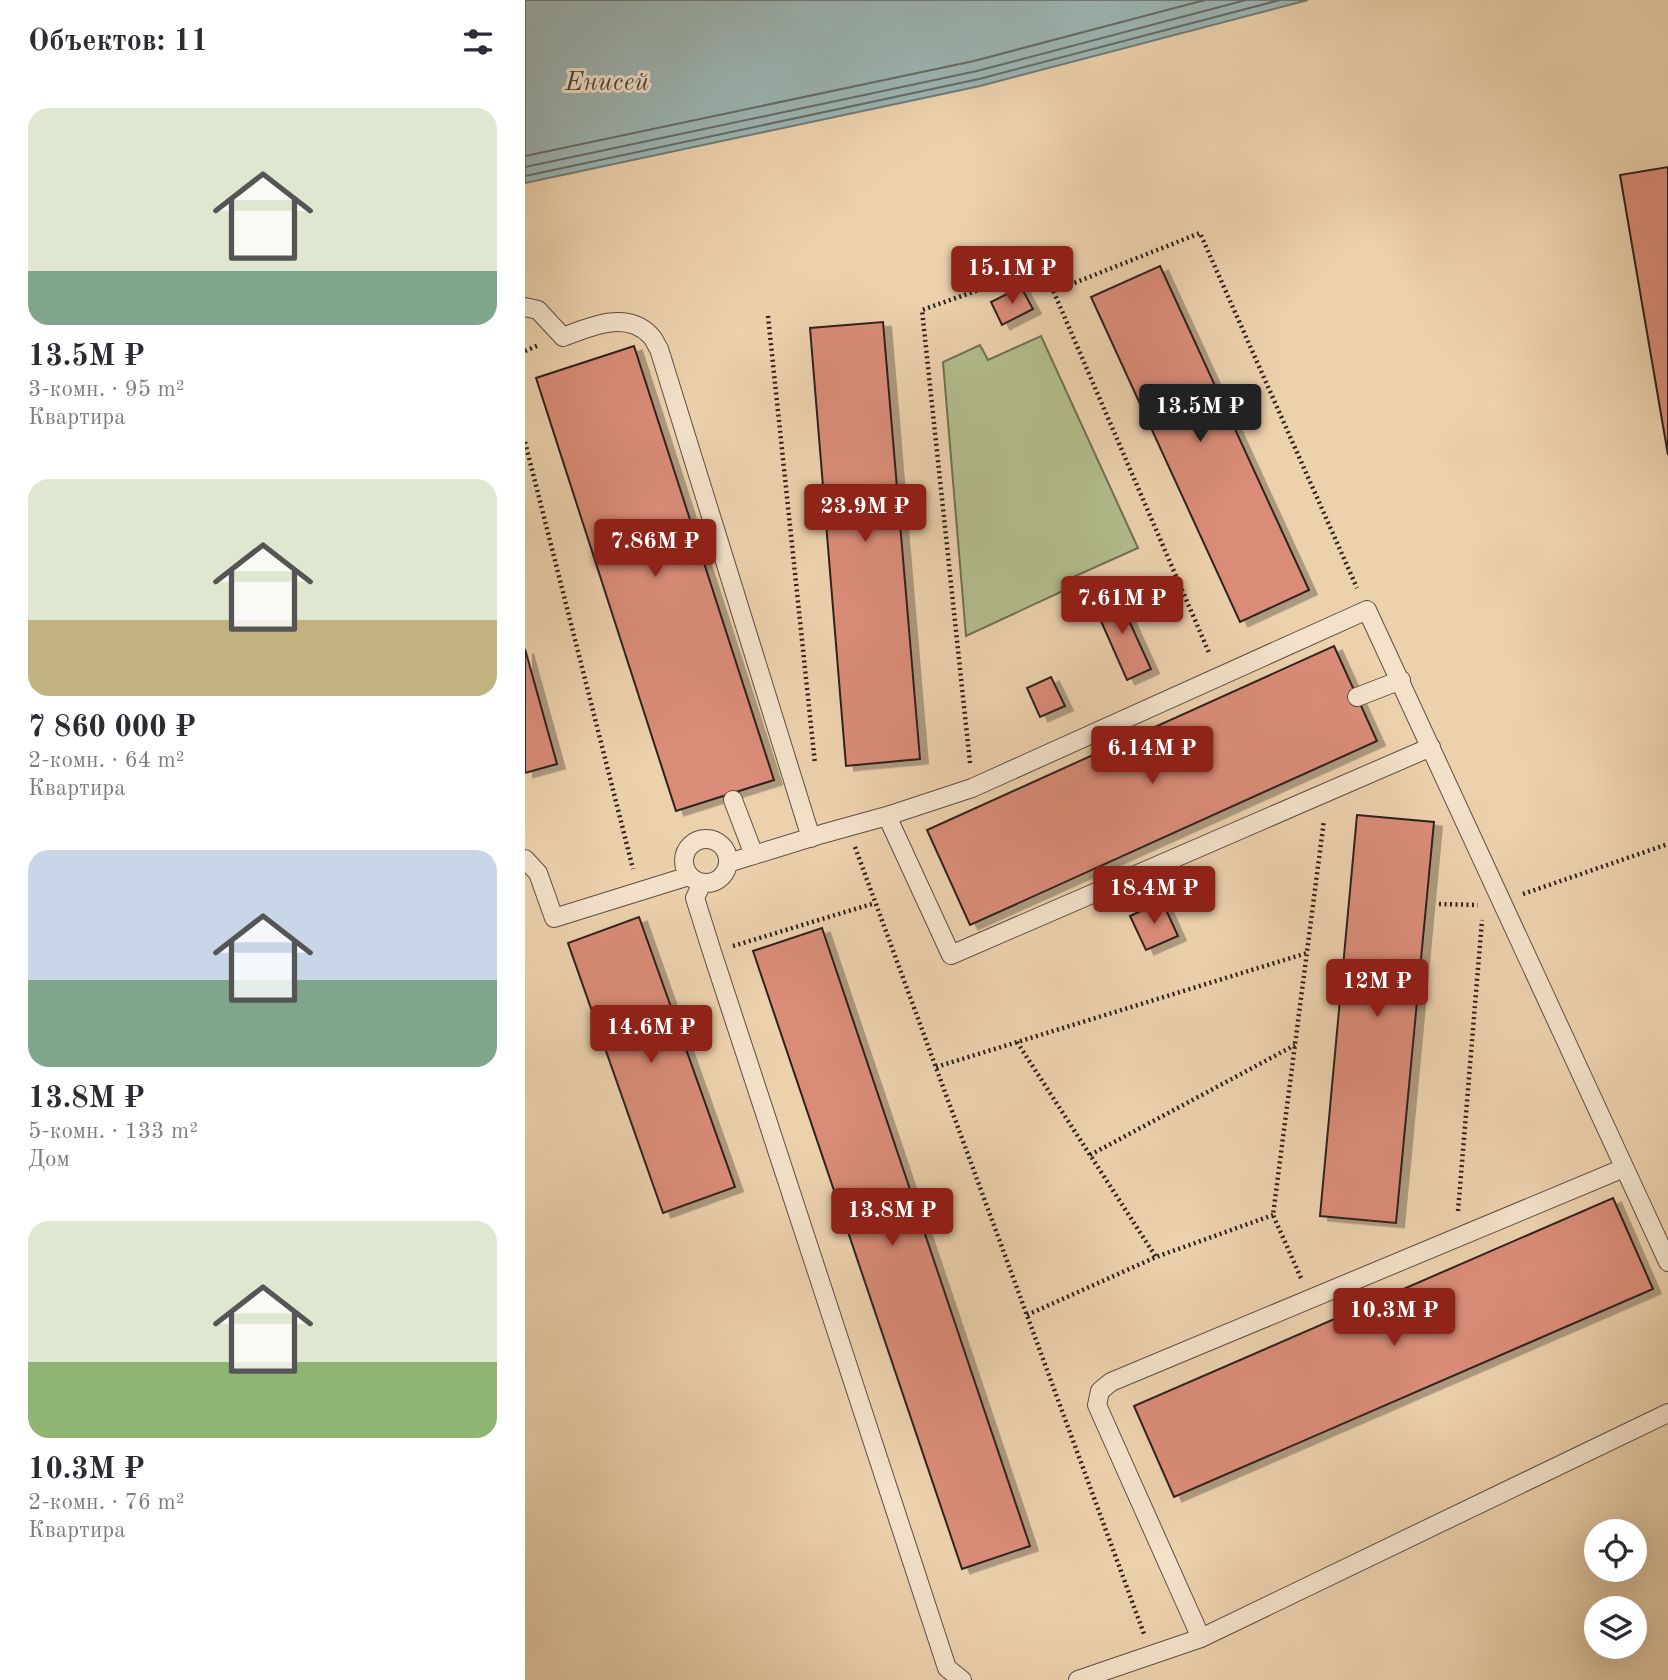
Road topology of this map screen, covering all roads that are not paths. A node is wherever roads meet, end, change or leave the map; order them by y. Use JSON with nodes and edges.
{"nodes":[{"id":1,"x":525,"y":306,"type":"edge"},
{"id":2,"x":1401,"y":680,"type":"junction"},
{"id":3,"x":1357,"y":697,"type":"dead end"},
{"id":4,"x":1431,"y":747,"type":"junction"},
{"id":5,"x":733,"y":800,"type":"dead end"},
{"id":6,"x":887,"y":816,"type":"junction"},
{"id":7,"x":811,"y":838,"type":"junction"},
{"id":8,"x":754,"y":855,"type":"junction"},
{"id":9,"x":525,"y":859,"type":"edge"},
{"id":10,"x":728,"y":863,"type":"junction"},
{"id":11,"x":695,"y":880,"type":"junction"},
{"id":12,"x":1624,"y":1167,"type":"junction"},
{"id":13,"x":1668,"y":1262,"type":"edge"},
{"id":14,"x":1668,"y":1413,"type":"edge"},
{"id":15,"x":1201,"y":1638,"type":"junction"},
{"id":16,"x":962,"y":1680,"type":"edge"},
{"id":17,"x":1078,"y":1680,"type":"edge"}],
"edges":[{"from":1,"to":7,"type":"lane"},
{"from":2,"to":3,"type":"lane"},
{"from":2,"to":4,"type":"lane"},
{"from":2,"to":6,"type":"lane"},
{"from":4,"to":6,"type":"lane"},
{"from":4,"to":12,"type":"lane"},
{"from":5,"to":8,"type":"lane"},
{"from":6,"to":7,"type":"lane"},
{"from":7,"to":8,"type":"lane"},
{"from":8,"to":10,"type":"lane"},
{"from":9,"to":11,"type":"lane"},
{"from":10,"to":11,"type":"lane"},
{"from":10,"to":11,"type":"lane"},
{"from":11,"to":16,"type":"lane"},
{"from":12,"to":13,"type":"lane"},
{"from":12,"to":15,"type":"lane"},
{"from":14,"to":15,"type":"lane"},
{"from":15,"to":17,"type":"lane"}]}
